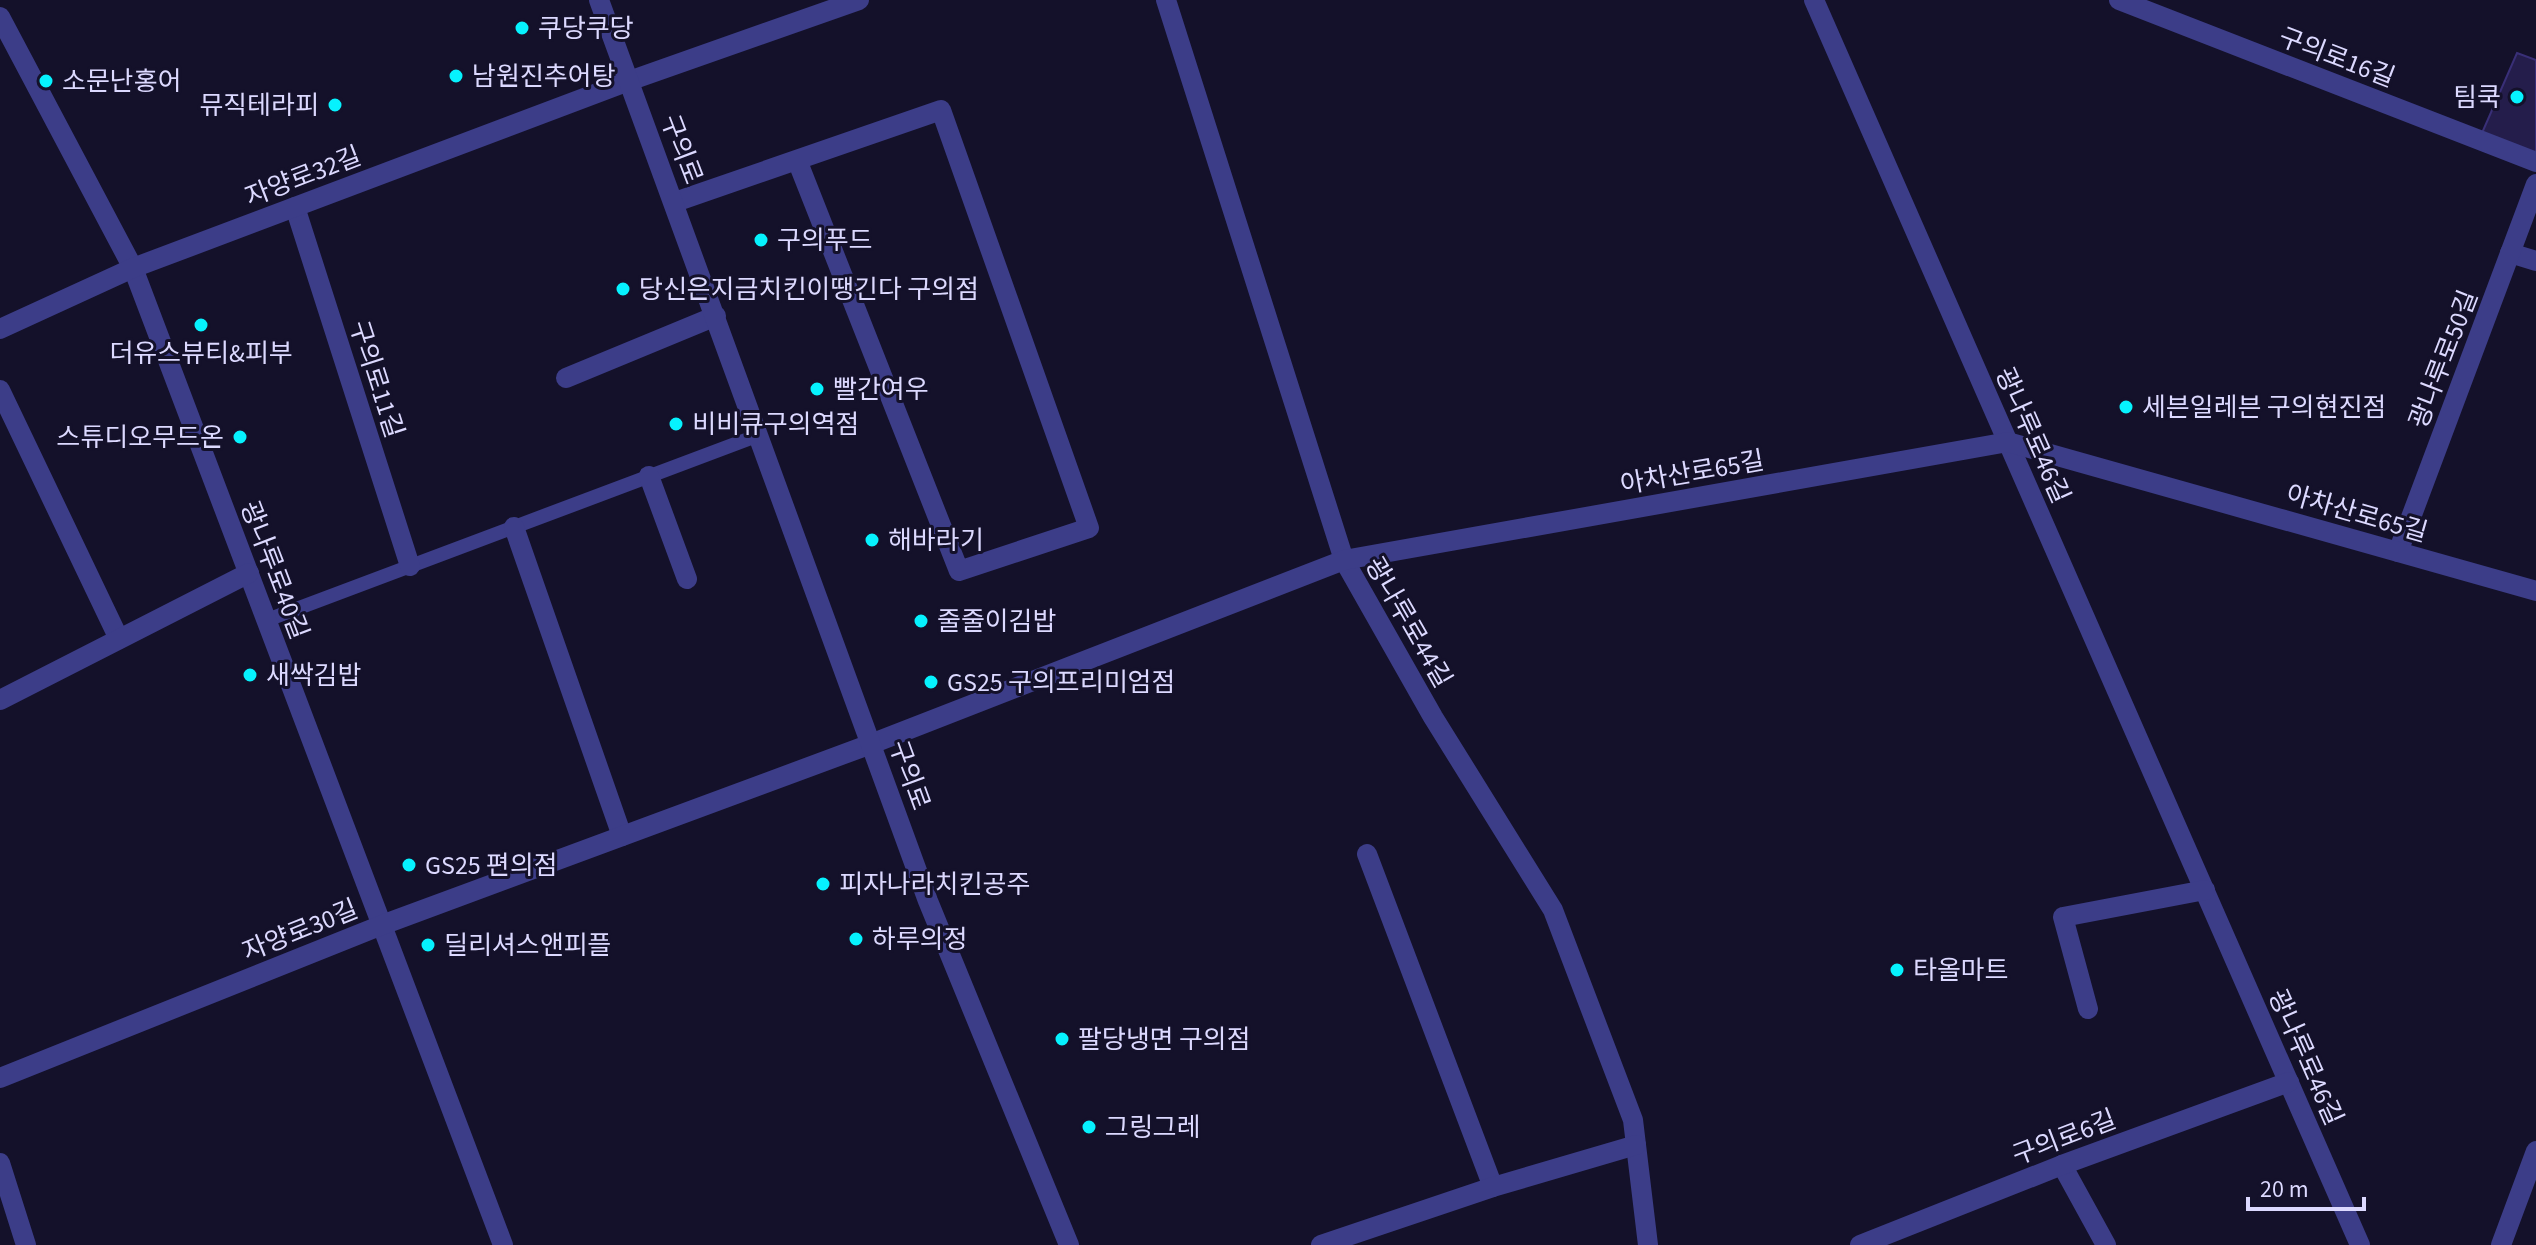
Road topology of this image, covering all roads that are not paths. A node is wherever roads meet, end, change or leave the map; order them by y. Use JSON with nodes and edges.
{"nodes":[{"id":1,"x":599,"y":0,"type":"edge"},
{"id":2,"x":859,"y":0,"type":"edge"},
{"id":3,"x":1166,"y":0,"type":"edge"},
{"id":4,"x":1814,"y":0,"type":"edge"},
{"id":5,"x":2119,"y":0,"type":"edge"},
{"id":6,"x":0,"y":17,"type":"edge"},
{"id":7,"x":629,"y":81,"type":"junction"},
{"id":8,"x":797,"y":160,"type":"junction"},
{"id":9,"x":2536,"y":162,"type":"edge"},
{"id":10,"x":2536,"y":184,"type":"edge"},
{"id":11,"x":675,"y":202,"type":"junction"},
{"id":12,"x":295,"y":207,"type":"junction"},
{"id":13,"x":2510,"y":253,"type":"junction"},
{"id":14,"x":2536,"y":261,"type":"edge"},
{"id":15,"x":133,"y":268,"type":"junction"},
{"id":16,"x":716,"y":316,"type":"junction"},
{"id":17,"x":0,"y":329,"type":"edge"},
{"id":18,"x":566,"y":378,"type":"dead end"},
{"id":19,"x":0,"y":390,"type":"edge"},
{"id":20,"x":759,"y":435,"type":"junction"},
{"id":21,"x":2008,"y":442,"type":"junction"},
{"id":22,"x":649,"y":476,"type":"junction"},
{"id":23,"x":514,"y":527,"type":"junction"},
{"id":24,"x":2398,"y":552,"type":"junction"},
{"id":25,"x":1344,"y":560,"type":"junction"},
{"id":26,"x":410,"y":566,"type":"junction"},
{"id":27,"x":249,"y":573,"type":"junction"},
{"id":28,"x":687,"y":579,"type":"dead end"},
{"id":29,"x":2536,"y":591,"type":"edge"},
{"id":30,"x":267,"y":620,"type":"junction"},
{"id":31,"x":119,"y":639,"type":"junction"},
{"id":32,"x":0,"y":700,"type":"edge"},
{"id":33,"x":871,"y":744,"type":"junction"},
{"id":34,"x":622,"y":836,"type":"junction"},
{"id":35,"x":1367,"y":854,"type":"dead end"},
{"id":36,"x":2205,"y":890,"type":"junction"},
{"id":37,"x":382,"y":925,"type":"junction"},
{"id":38,"x":2088,"y":1009,"type":"dead end"},
{"id":39,"x":0,"y":1078,"type":"edge"},
{"id":40,"x":2289,"y":1082,"type":"junction"},
{"id":41,"x":1636,"y":1145,"type":"junction"},
{"id":42,"x":2536,"y":1151,"type":"edge"},
{"id":43,"x":0,"y":1163,"type":"edge"},
{"id":44,"x":2062,"y":1165,"type":"junction"},
{"id":45,"x":1493,"y":1187,"type":"junction"},
{"id":46,"x":26,"y":1245,"type":"edge"},
{"id":47,"x":503,"y":1245,"type":"edge"},
{"id":48,"x":1069,"y":1245,"type":"edge"},
{"id":49,"x":1321,"y":1245,"type":"edge"},
{"id":50,"x":1648,"y":1245,"type":"edge"},
{"id":51,"x":1860,"y":1245,"type":"edge"},
{"id":52,"x":2106,"y":1245,"type":"edge"},
{"id":53,"x":2360,"y":1245,"type":"edge"},
{"id":54,"x":2501,"y":1245,"type":"edge"}],
"edges":[{"from":1,"to":7,"type":"street","name":"구의로"},
{"from":2,"to":7,"type":"street"},
{"from":3,"to":25,"type":"street","name":"광나루로44길"},
{"from":4,"to":21,"type":"street","name":"광나루로46길"},
{"from":5,"to":9,"type":"street","name":"구의로16길"},
{"from":6,"to":15,"type":"street","name":"광나루로40길"},
{"from":7,"to":11,"type":"street","name":"구의로"},
{"from":7,"to":12,"type":"street","name":"자양로32길"},
{"from":8,"to":8,"type":"street"},
{"from":8,"to":11,"type":"street"},
{"from":10,"to":13,"type":"street","name":"광나루로50길"},
{"from":11,"to":16,"type":"street","name":"구의로"},
{"from":12,"to":15,"type":"street","name":"자양로32길"},
{"from":12,"to":26,"type":"street","name":"구의로11길"},
{"from":13,"to":14,"type":"street"},
{"from":13,"to":24,"type":"street","name":"광나루로50길"},
{"from":15,"to":17,"type":"street","name":"자양로32길"},
{"from":15,"to":27,"type":"street","name":"광나루로40길"},
{"from":16,"to":18,"type":"street"},
{"from":16,"to":20,"type":"street","name":"구의로"},
{"from":19,"to":31,"type":"street"},
{"from":20,"to":22,"type":"lane"},
{"from":20,"to":33,"type":"street","name":"구의로"},
{"from":21,"to":24,"type":"street","name":"아차산로65길"},
{"from":21,"to":25,"type":"street","name":"아차산로65길"},
{"from":21,"to":36,"type":"street","name":"광나루로46길"},
{"from":22,"to":23,"type":"lane"},
{"from":22,"to":28,"type":"street"},
{"from":23,"to":26,"type":"lane"},
{"from":23,"to":34,"type":"street"},
{"from":24,"to":29,"type":"street","name":"아차산로65길"},
{"from":25,"to":33,"type":"street","name":"아차산로65길"},
{"from":25,"to":41,"type":"street","name":"광나루로44길"},
{"from":26,"to":30,"type":"lane"},
{"from":27,"to":30,"type":"street","name":"광나루로40길"},
{"from":27,"to":31,"type":"street"},
{"from":30,"to":37,"type":"street","name":"광나루로40길"},
{"from":31,"to":32,"type":"street"},
{"from":33,"to":34,"type":"street","name":"자양로30길"},
{"from":33,"to":48,"type":"street","name":"구의로"},
{"from":34,"to":37,"type":"street","name":"자양로30길"},
{"from":35,"to":45,"type":"street"},
{"from":36,"to":38,"type":"street"},
{"from":36,"to":40,"type":"street","name":"광나루로46길"},
{"from":37,"to":39,"type":"street","name":"자양로30길"},
{"from":37,"to":47,"type":"street","name":"광나루로40길"},
{"from":40,"to":44,"type":"street","name":"구의로6길"},
{"from":40,"to":53,"type":"street","name":"광나루로46길"},
{"from":41,"to":45,"type":"street"},
{"from":41,"to":50,"type":"street","name":"광나루로44길"},
{"from":42,"to":54,"type":"street"},
{"from":43,"to":46,"type":"street"},
{"from":44,"to":51,"type":"street","name":"구의로6길"},
{"from":44,"to":52,"type":"street"},
{"from":45,"to":49,"type":"street"}]}
